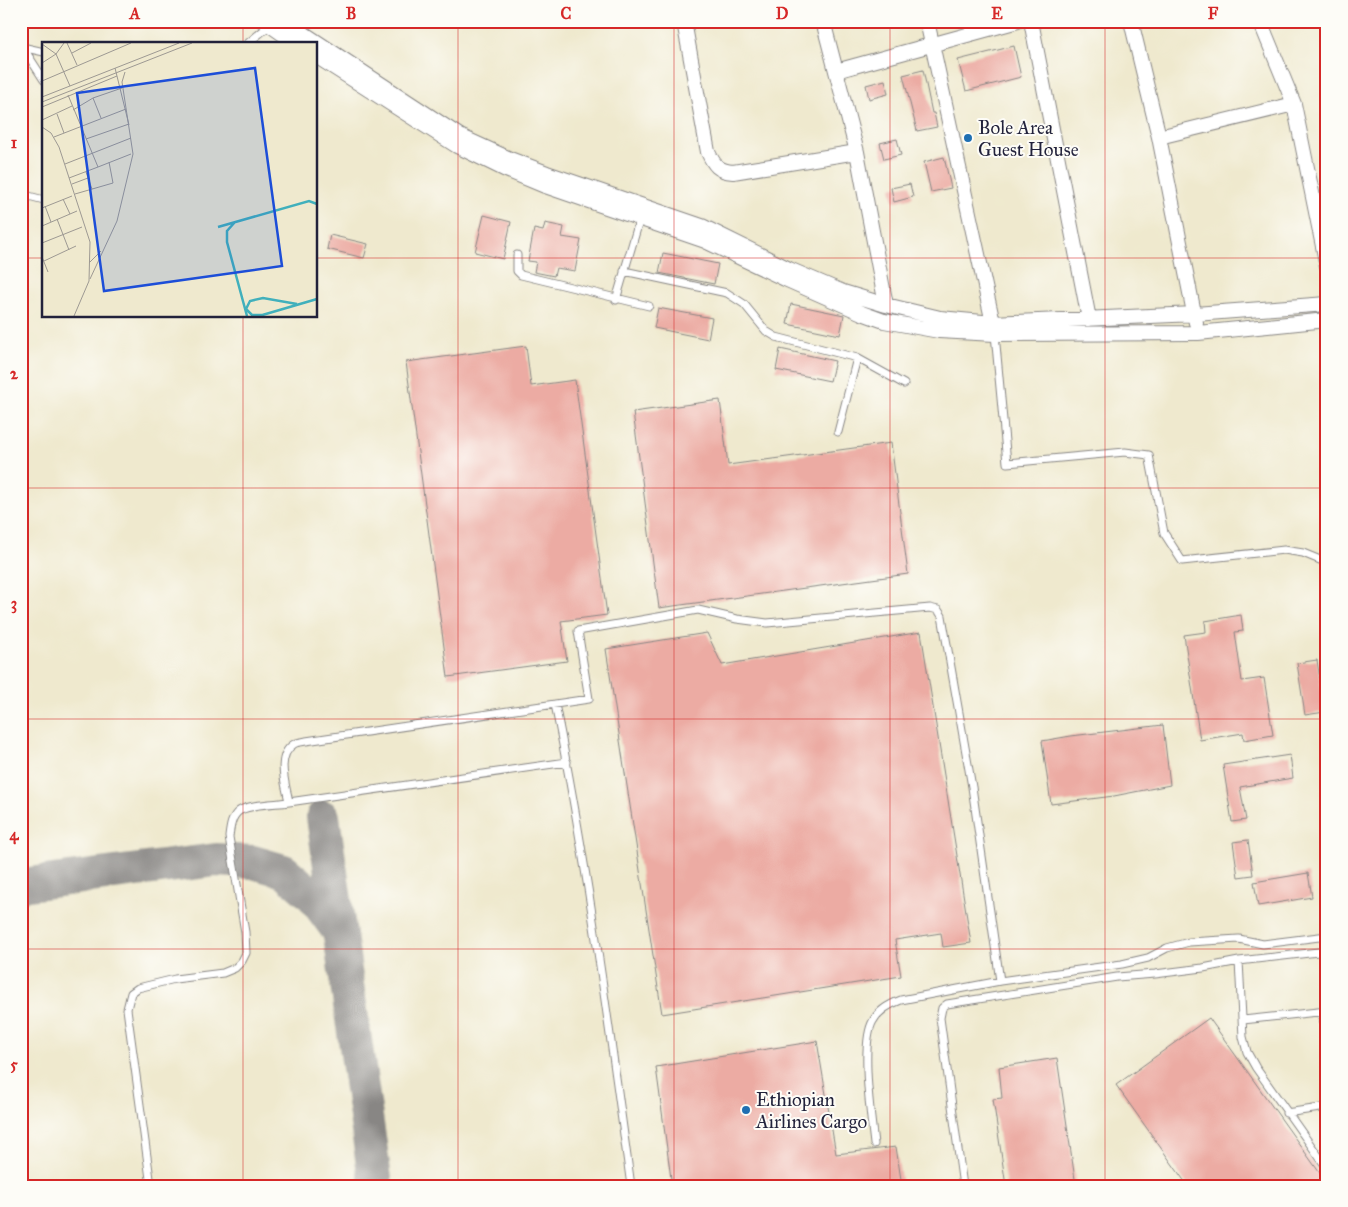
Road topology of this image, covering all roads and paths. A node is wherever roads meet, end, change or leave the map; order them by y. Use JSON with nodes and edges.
{"nodes":[{"id":1,"x":685,"y":21,"type":"edge"},
{"id":2,"x":823,"y":21,"type":"edge"},
{"id":3,"x":926,"y":21,"type":"edge"},
{"id":4,"x":1018,"y":21,"type":"edge"},
{"id":5,"x":1031,"y":21,"type":"edge"},
{"id":6,"x":1131,"y":21,"type":"edge"},
{"id":7,"x":1260,"y":21,"type":"edge"},
{"id":8,"x":279,"y":22,"type":"edge"},
{"id":9,"x":250,"y":42,"type":"edge"},
{"id":10,"x":295,"y":42,"type":"edge"},
{"id":11,"x":311,"y":42,"type":"edge"},
{"id":12,"x":22,"y":46,"type":"edge"},
{"id":13,"x":933,"y":46,"type":"junction"},
{"id":14,"x":318,"y":47,"type":"edge"},
{"id":15,"x":42,"y":51,"type":"edge"},
{"id":16,"x":318,"y":57,"type":"edge"},
{"id":17,"x":836,"y":71,"type":"junction"},
{"id":18,"x":42,"y":77,"type":"edge"},
{"id":19,"x":1294,"y":104,"type":"junction"},
{"id":20,"x":1159,"y":137,"type":"junction"},
{"id":21,"x":857,"y":152,"type":"junction"},
{"id":22,"x":21,"y":194,"type":"edge"},
{"id":23,"x":42,"y":199,"type":"edge"},
{"id":24,"x":640,"y":218,"type":"junction"},
{"id":25,"x":516,"y":255,"type":"dead end"},
{"id":26,"x":1327,"y":266,"type":"edge"},
{"id":27,"x":624,"y":271,"type":"junction"},
{"id":28,"x":616,"y":300,"type":"junction"},
{"id":29,"x":1327,"y":304,"type":"edge"},
{"id":30,"x":886,"y":305,"type":"junction"},
{"id":31,"x":649,"y":306,"type":"dead end"},
{"id":32,"x":1195,"y":314,"type":"junction"},
{"id":33,"x":1089,"y":319,"type":"junction"},
{"id":34,"x":1327,"y":320,"type":"edge"},
{"id":35,"x":994,"y":328,"type":"junction"},
{"id":36,"x":1198,"y":333,"type":"junction"},
{"id":37,"x":857,"y":358,"type":"junction"},
{"id":38,"x":904,"y":384,"type":"dead end"},
{"id":39,"x":838,"y":432,"type":"dead end"},
{"id":40,"x":1327,"y":560,"type":"edge"},
{"id":41,"x":555,"y":704,"type":"junction"},
{"id":42,"x":567,"y":762,"type":"junction"},
{"id":43,"x":289,"y":802,"type":"junction"},
{"id":44,"x":1327,"y":936,"type":"edge"},
{"id":45,"x":1327,"y":951,"type":"edge"},
{"id":46,"x":1240,"y":961,"type":"junction"},
{"id":47,"x":1000,"y":981,"type":"junction"},
{"id":48,"x":1324,"y":1012,"type":"edge"},
{"id":49,"x":1243,"y":1020,"type":"junction"},
{"id":50,"x":1327,"y":1042,"type":"edge"},
{"id":51,"x":1327,"y":1107,"type":"edge"},
{"id":52,"x":1286,"y":1112,"type":"junction"},
{"id":53,"x":874,"y":1144,"type":"dead end"},
{"id":54,"x":1327,"y":1168,"type":"edge"},
{"id":55,"x":151,"y":1186,"type":"edge"},
{"id":56,"x":630,"y":1186,"type":"edge"},
{"id":57,"x":963,"y":1186,"type":"edge"}],
"edges":[{"from":1,"to":21,"type":"street"},
{"from":2,"to":17,"type":"street"},
{"from":3,"to":13,"type":"street"},
{"from":4,"to":13,"type":"street"},
{"from":5,"to":33,"type":"street"},
{"from":6,"to":20,"type":"street"},
{"from":7,"to":19,"type":"street"},
{"from":8,"to":9,"type":"lane"},
{"from":8,"to":10,"type":"street"},
{"from":8,"to":11,"type":"street"},
{"from":12,"to":15,"type":"lane"},
{"from":12,"to":18,"type":"lane"},
{"from":13,"to":17,"type":"street"},
{"from":13,"to":35,"type":"street"},
{"from":14,"to":30,"type":"street"},
{"from":16,"to":24,"type":"street"},
{"from":17,"to":21,"type":"street"},
{"from":19,"to":20,"type":"street"},
{"from":19,"to":26,"type":"street"},
{"from":20,"to":32,"type":"street"},
{"from":21,"to":30,"type":"street"},
{"from":22,"to":23,"type":"lane"},
{"from":24,"to":27,"type":"lane"},
{"from":24,"to":35,"type":"street"},
{"from":25,"to":28,"type":"lane"},
{"from":27,"to":28,"type":"lane"},
{"from":27,"to":37,"type":"lane"},
{"from":28,"to":31,"type":"lane"},
{"from":29,"to":32,"type":"street"},
{"from":30,"to":35,"type":"street"},
{"from":32,"to":33,"type":"street"},
{"from":32,"to":36,"type":"street"},
{"from":33,"to":35,"type":"street"},
{"from":34,"to":36,"type":"street"},
{"from":35,"to":36,"type":"street"},
{"from":35,"to":40,"type":"lane"},
{"from":37,"to":38,"type":"lane"},
{"from":37,"to":39,"type":"lane"},
{"from":41,"to":42,"type":"lane"},
{"from":41,"to":43,"type":"lane"},
{"from":41,"to":47,"type":"lane"},
{"from":42,"to":43,"type":"lane"},
{"from":42,"to":56,"type":"lane"},
{"from":43,"to":55,"type":"lane"},
{"from":44,"to":47,"type":"lane"},
{"from":45,"to":46,"type":"lane"},
{"from":46,"to":49,"type":"lane"},
{"from":46,"to":57,"type":"lane"},
{"from":47,"to":53,"type":"lane"},
{"from":48,"to":49,"type":"lane"},
{"from":48,"to":50,"type":"lane"},
{"from":49,"to":52,"type":"lane"},
{"from":51,"to":52,"type":"lane"},
{"from":52,"to":54,"type":"lane"}]}
